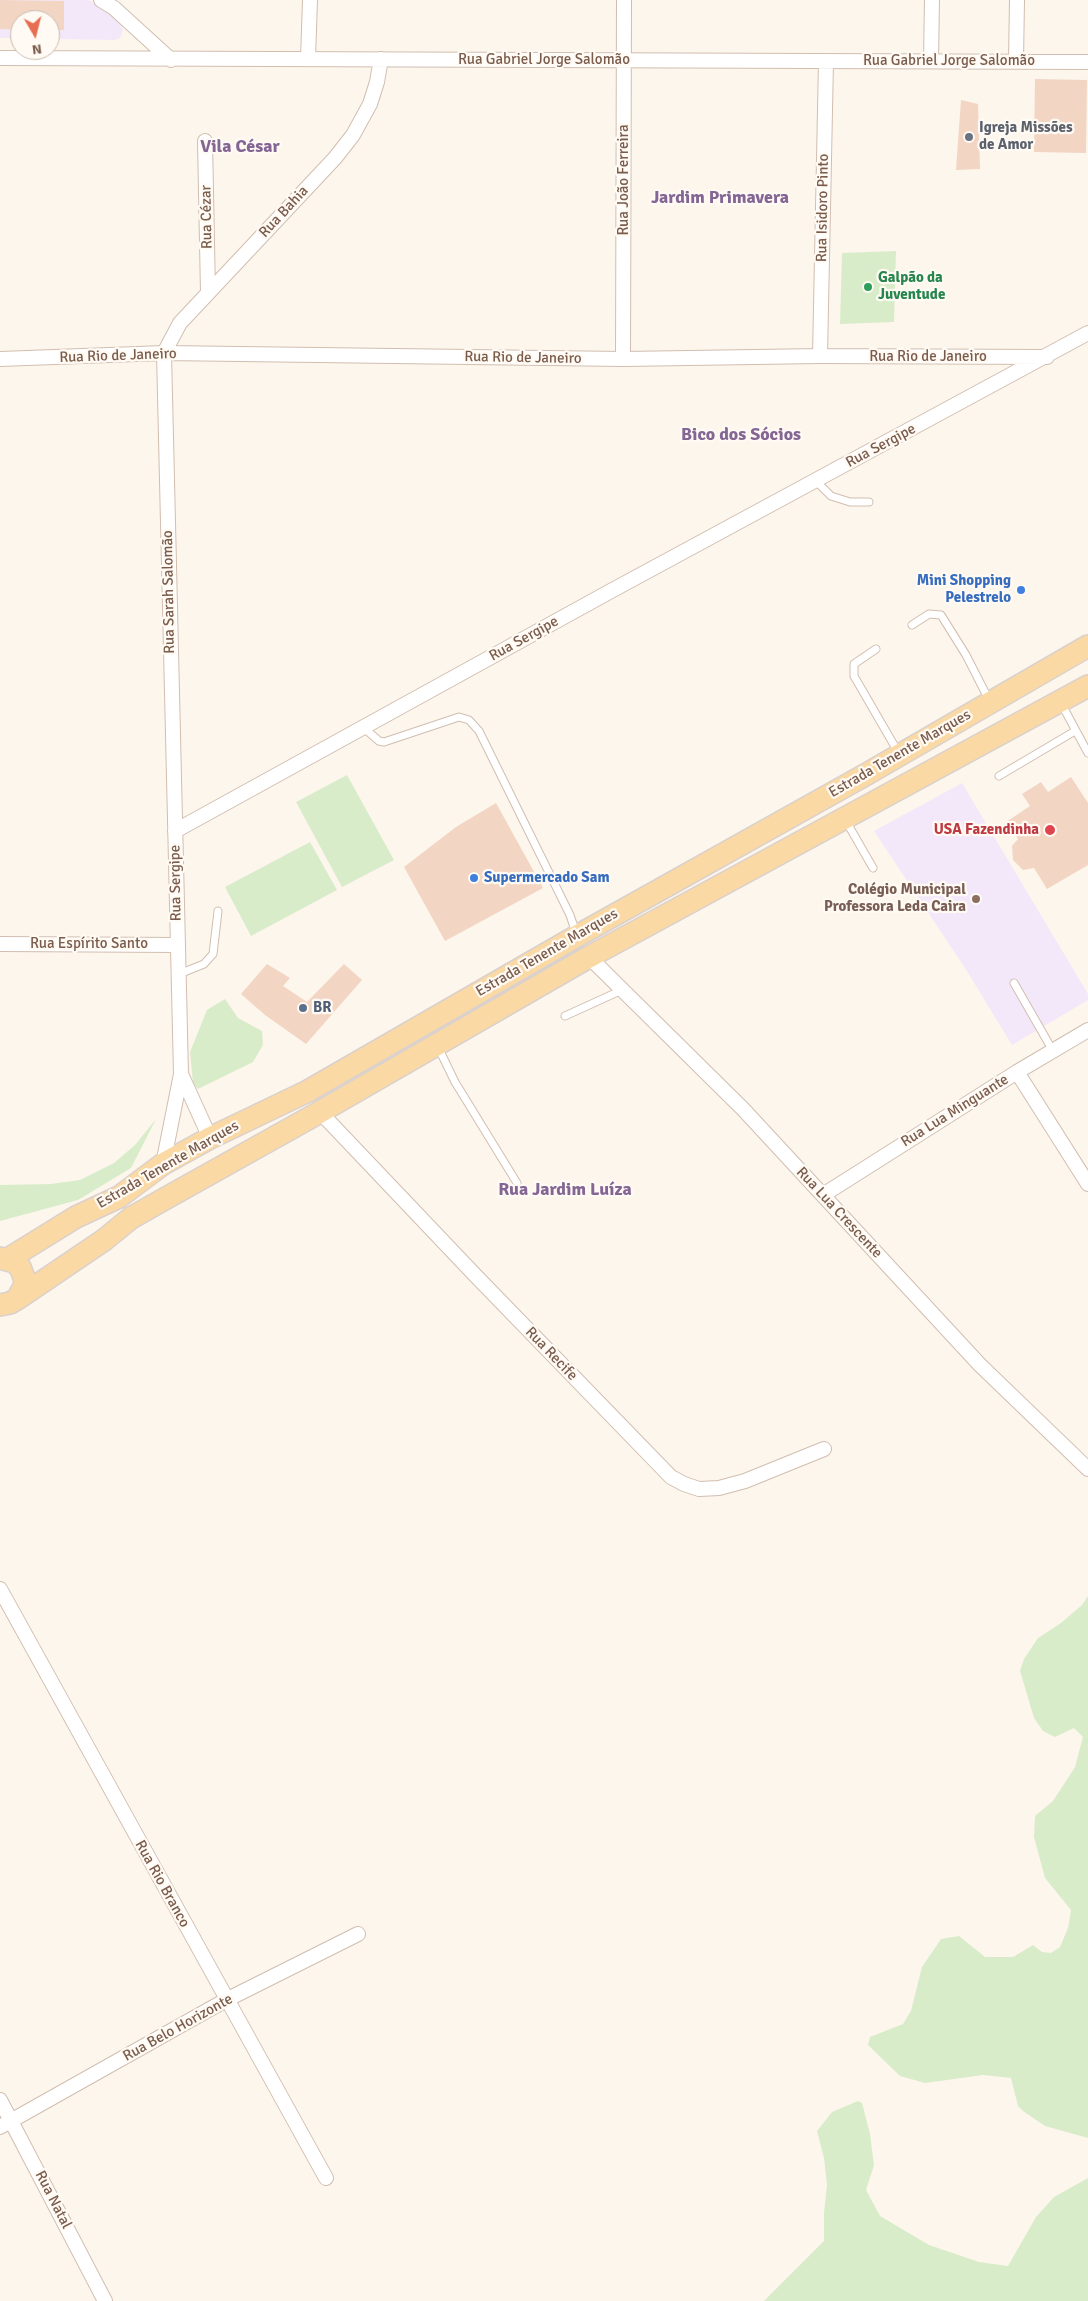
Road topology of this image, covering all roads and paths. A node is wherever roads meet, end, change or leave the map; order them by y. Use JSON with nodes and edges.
{"nodes":[{"id":1,"x":101,"y":0,"type":"edge"},
{"id":2,"x":310,"y":0,"type":"edge"},
{"id":3,"x":624,"y":0,"type":"edge"},
{"id":4,"x":932,"y":0,"type":"edge"},
{"id":5,"x":1017,"y":0,"type":"edge"},
{"id":6,"x":0,"y":58,"type":"edge"},
{"id":7,"x":308,"y":59,"type":"junction"},
{"id":8,"x":381,"y":59,"type":"junction"},
{"id":9,"x":171,"y":60,"type":"junction"},
{"id":10,"x":624,"y":60,"type":"junction"},
{"id":11,"x":826,"y":61,"type":"junction"},
{"id":12,"x":931,"y":61,"type":"junction"},
{"id":13,"x":1016,"y":61,"type":"junction"},
{"id":14,"x":1088,"y":62,"type":"edge"},
{"id":15,"x":206,"y":141,"type":"dead end"},
{"id":16,"x":208,"y":293,"type":"junction"},
{"id":17,"x":1088,"y":333,"type":"edge"},
{"id":18,"x":164,"y":353,"type":"junction"},
{"id":19,"x":820,"y":356,"type":"junction"},
{"id":20,"x":1046,"y":357,"type":"junction"},
{"id":21,"x":0,"y":359,"type":"edge"},
{"id":22,"x":623,"y":359,"type":"junction"},
{"id":23,"x":816,"y":481,"type":"junction"},
{"id":24,"x":869,"y":502,"type":"dead end"},
{"id":25,"x":912,"y":625,"type":"dead end"},
{"id":26,"x":1088,"y":646,"type":"edge"},
{"id":27,"x":876,"y":649,"type":"dead end"},
{"id":28,"x":1088,"y":686,"type":"edge"},
{"id":29,"x":1060,"y":701,"type":"junction"},
{"id":30,"x":990,"y":702,"type":"junction"},
{"id":31,"x":364,"y":728,"type":"junction"},
{"id":32,"x":1075,"y":731,"type":"junction"},
{"id":33,"x":1088,"y":753,"type":"edge"},
{"id":34,"x":900,"y":755,"type":"junction"},
{"id":35,"x":999,"y":776,"type":"dead end"},
{"id":36,"x":845,"y":820,"type":"junction"},
{"id":37,"x":175,"y":831,"type":"junction"},
{"id":38,"x":873,"y":868,"type":"dead end"},
{"id":39,"x":218,"y":911,"type":"dead end"},
{"id":40,"x":577,"y":936,"type":"junction"},
{"id":41,"x":0,"y":944,"type":"edge"},
{"id":42,"x":178,"y":945,"type":"junction"},
{"id":43,"x":589,"y":957,"type":"junction"},
{"id":44,"x":179,"y":974,"type":"junction"},
{"id":45,"x":1014,"y":983,"type":"dead end"},
{"id":46,"x":622,"y":990,"type":"junction"},
{"id":47,"x":566,"y":1016,"type":"dead end"},
{"id":48,"x":1088,"y":1030,"type":"edge"},
{"id":49,"x":437,"y":1045,"type":"junction"},
{"id":50,"x":1053,"y":1051,"type":"junction"},
{"id":51,"x":1017,"y":1072,"type":"junction"},
{"id":52,"x":181,"y":1074,"type":"junction"},
{"id":53,"x":320,"y":1112,"type":"junction"},
{"id":54,"x":210,"y":1138,"type":"junction"},
{"id":55,"x":163,"y":1164,"type":"junction"},
{"id":56,"x":517,"y":1183,"type":"dead end"},
{"id":57,"x":1088,"y":1184,"type":"edge"},
{"id":58,"x":823,"y":1195,"type":"junction"},
{"id":59,"x":168,"y":1197,"type":"junction"},
{"id":60,"x":3,"y":1258,"type":"edge"},
{"id":61,"x":9,"y":1302,"type":"edge"},
{"id":62,"x":824,"y":1449,"type":"dead end"},
{"id":63,"x":1088,"y":1469,"type":"edge"},
{"id":64,"x":0,"y":1589,"type":"edge"},
{"id":65,"x":358,"y":1934,"type":"dead end"},
{"id":66,"x":226,"y":2000,"type":"junction"},
{"id":67,"x":0,"y":2100,"type":"edge"},
{"id":68,"x":6,"y":2124,"type":"edge"},
{"id":69,"x":326,"y":2178,"type":"dead end"},
{"id":70,"x":105,"y":2301,"type":"edge"}],
"edges":[{"from":1,"to":9,"type":"street"},
{"from":2,"to":7,"type":"street"},
{"from":3,"to":10,"type":"street","name":"Rua João Ferreira"},
{"from":4,"to":12,"type":"street"},
{"from":5,"to":13,"type":"street"},
{"from":6,"to":9,"type":"street","name":"Rua Gabriel Jorge Salomão"},
{"from":7,"to":8,"type":"street","name":"Rua Gabriel Jorge Salomão"},
{"from":7,"to":9,"type":"street","name":"Rua Gabriel Jorge Salomão"},
{"from":8,"to":10,"type":"street","name":"Rua Gabriel Jorge Salomão"},
{"from":8,"to":16,"type":"street","name":"Rua Bahia"},
{"from":10,"to":11,"type":"street","name":"Rua Gabriel Jorge Salomão"},
{"from":10,"to":22,"type":"street","name":"Rua João Ferreira"},
{"from":11,"to":12,"type":"street","name":"Rua Gabriel Jorge Salomão"},
{"from":11,"to":19,"type":"street","name":"Rua Isidoro Pinto"},
{"from":12,"to":13,"type":"street","name":"Rua Gabriel Jorge Salomão"},
{"from":13,"to":14,"type":"street","name":"Rua Gabriel Jorge Salomão"},
{"from":15,"to":16,"type":"street","name":"Rua Cézar"},
{"from":16,"to":18,"type":"street","name":"Rua Bahia"},
{"from":17,"to":20,"type":"street","name":"Rua Sergipe"},
{"from":18,"to":21,"type":"street","name":"Rua Rio de Janeiro"},
{"from":18,"to":22,"type":"street","name":"Rua Rio de Janeiro"},
{"from":18,"to":37,"type":"street","name":"Rua Sarah Salomão"},
{"from":19,"to":20,"type":"street","name":"Rua Rio de Janeiro"},
{"from":19,"to":22,"type":"street","name":"Rua Rio de Janeiro"},
{"from":20,"to":23,"type":"street","name":"Rua Sergipe"},
{"from":23,"to":24,"type":"lane"},
{"from":23,"to":31,"type":"street","name":"Rua Sergipe"},
{"from":25,"to":30,"type":"lane"},
{"from":26,"to":30,"type":"main road","name":"Estrada Tenente Marques"},
{"from":27,"to":34,"type":"lane"},
{"from":28,"to":29,"type":"main road","name":"Estrada Tenente Marques"},
{"from":29,"to":32,"type":"lane"},
{"from":29,"to":36,"type":"main road","name":"Estrada Tenente Marques"},
{"from":30,"to":34,"type":"main road","name":"Estrada Tenente Marques"},
{"from":31,"to":37,"type":"street","name":"Rua Sergipe"},
{"from":31,"to":40,"type":"lane"},
{"from":32,"to":33,"type":"lane"},
{"from":32,"to":35,"type":"lane"},
{"from":34,"to":40,"type":"main road","name":"Estrada Tenente Marques"},
{"from":36,"to":38,"type":"lane"},
{"from":36,"to":43,"type":"main road","name":"Estrada Tenente Marques"},
{"from":37,"to":42,"type":"street","name":"Rua Sergipe"},
{"from":39,"to":44,"type":"lane"},
{"from":40,"to":54,"type":"main road","name":"Estrada Tenente Marques"},
{"from":41,"to":42,"type":"street","name":"Rua Espírito Santo"},
{"from":42,"to":44,"type":"street","name":"Rua Sergipe"},
{"from":43,"to":46,"type":"street","name":"Rua Lua Crescente"},
{"from":43,"to":49,"type":"main road","name":"Estrada Tenente Marques"},
{"from":44,"to":52,"type":"street","name":"Rua Sergipe"},
{"from":45,"to":50,"type":"lane"},
{"from":46,"to":47,"type":"lane"},
{"from":46,"to":58,"type":"street","name":"Rua Lua Crescente"},
{"from":48,"to":50,"type":"street","name":"Rua Lua Minguante"},
{"from":49,"to":53,"type":"main road","name":"Estrada Tenente Marques"},
{"from":49,"to":56,"type":"lane"},
{"from":50,"to":51,"type":"street","name":"Rua Lua Minguante"},
{"from":51,"to":57,"type":"street"},
{"from":51,"to":58,"type":"street","name":"Rua Lua Minguante"},
{"from":52,"to":54,"type":"street","name":"Rua Sergipe"},
{"from":52,"to":55,"type":"street","name":"Rua Sergipe"},
{"from":53,"to":59,"type":"main road","name":"Estrada Tenente Marques"},
{"from":53,"to":62,"type":"street","name":"Rua Recife"},
{"from":54,"to":55,"type":"main road","name":"Estrada Tenente Marques"},
{"from":54,"to":59,"type":"main road"},
{"from":55,"to":60,"type":"main road","name":"Estrada Tenente Marques"},
{"from":58,"to":63,"type":"street","name":"Rua Lua Crescente"},
{"from":59,"to":61,"type":"main road","name":"Estrada Tenente Marques"},
{"from":60,"to":61,"type":"main road"},
{"from":64,"to":66,"type":"street","name":"Rua Rio Branco"},
{"from":65,"to":66,"type":"street","name":"Rua Belo Horizonte"},
{"from":66,"to":68,"type":"street","name":"Rua Belo Horizonte"},
{"from":66,"to":69,"type":"street","name":"Rua Rio Branco"},
{"from":67,"to":68,"type":"street","name":"Rua Natal"},
{"from":68,"to":70,"type":"street","name":"Rua Natal"}]}
